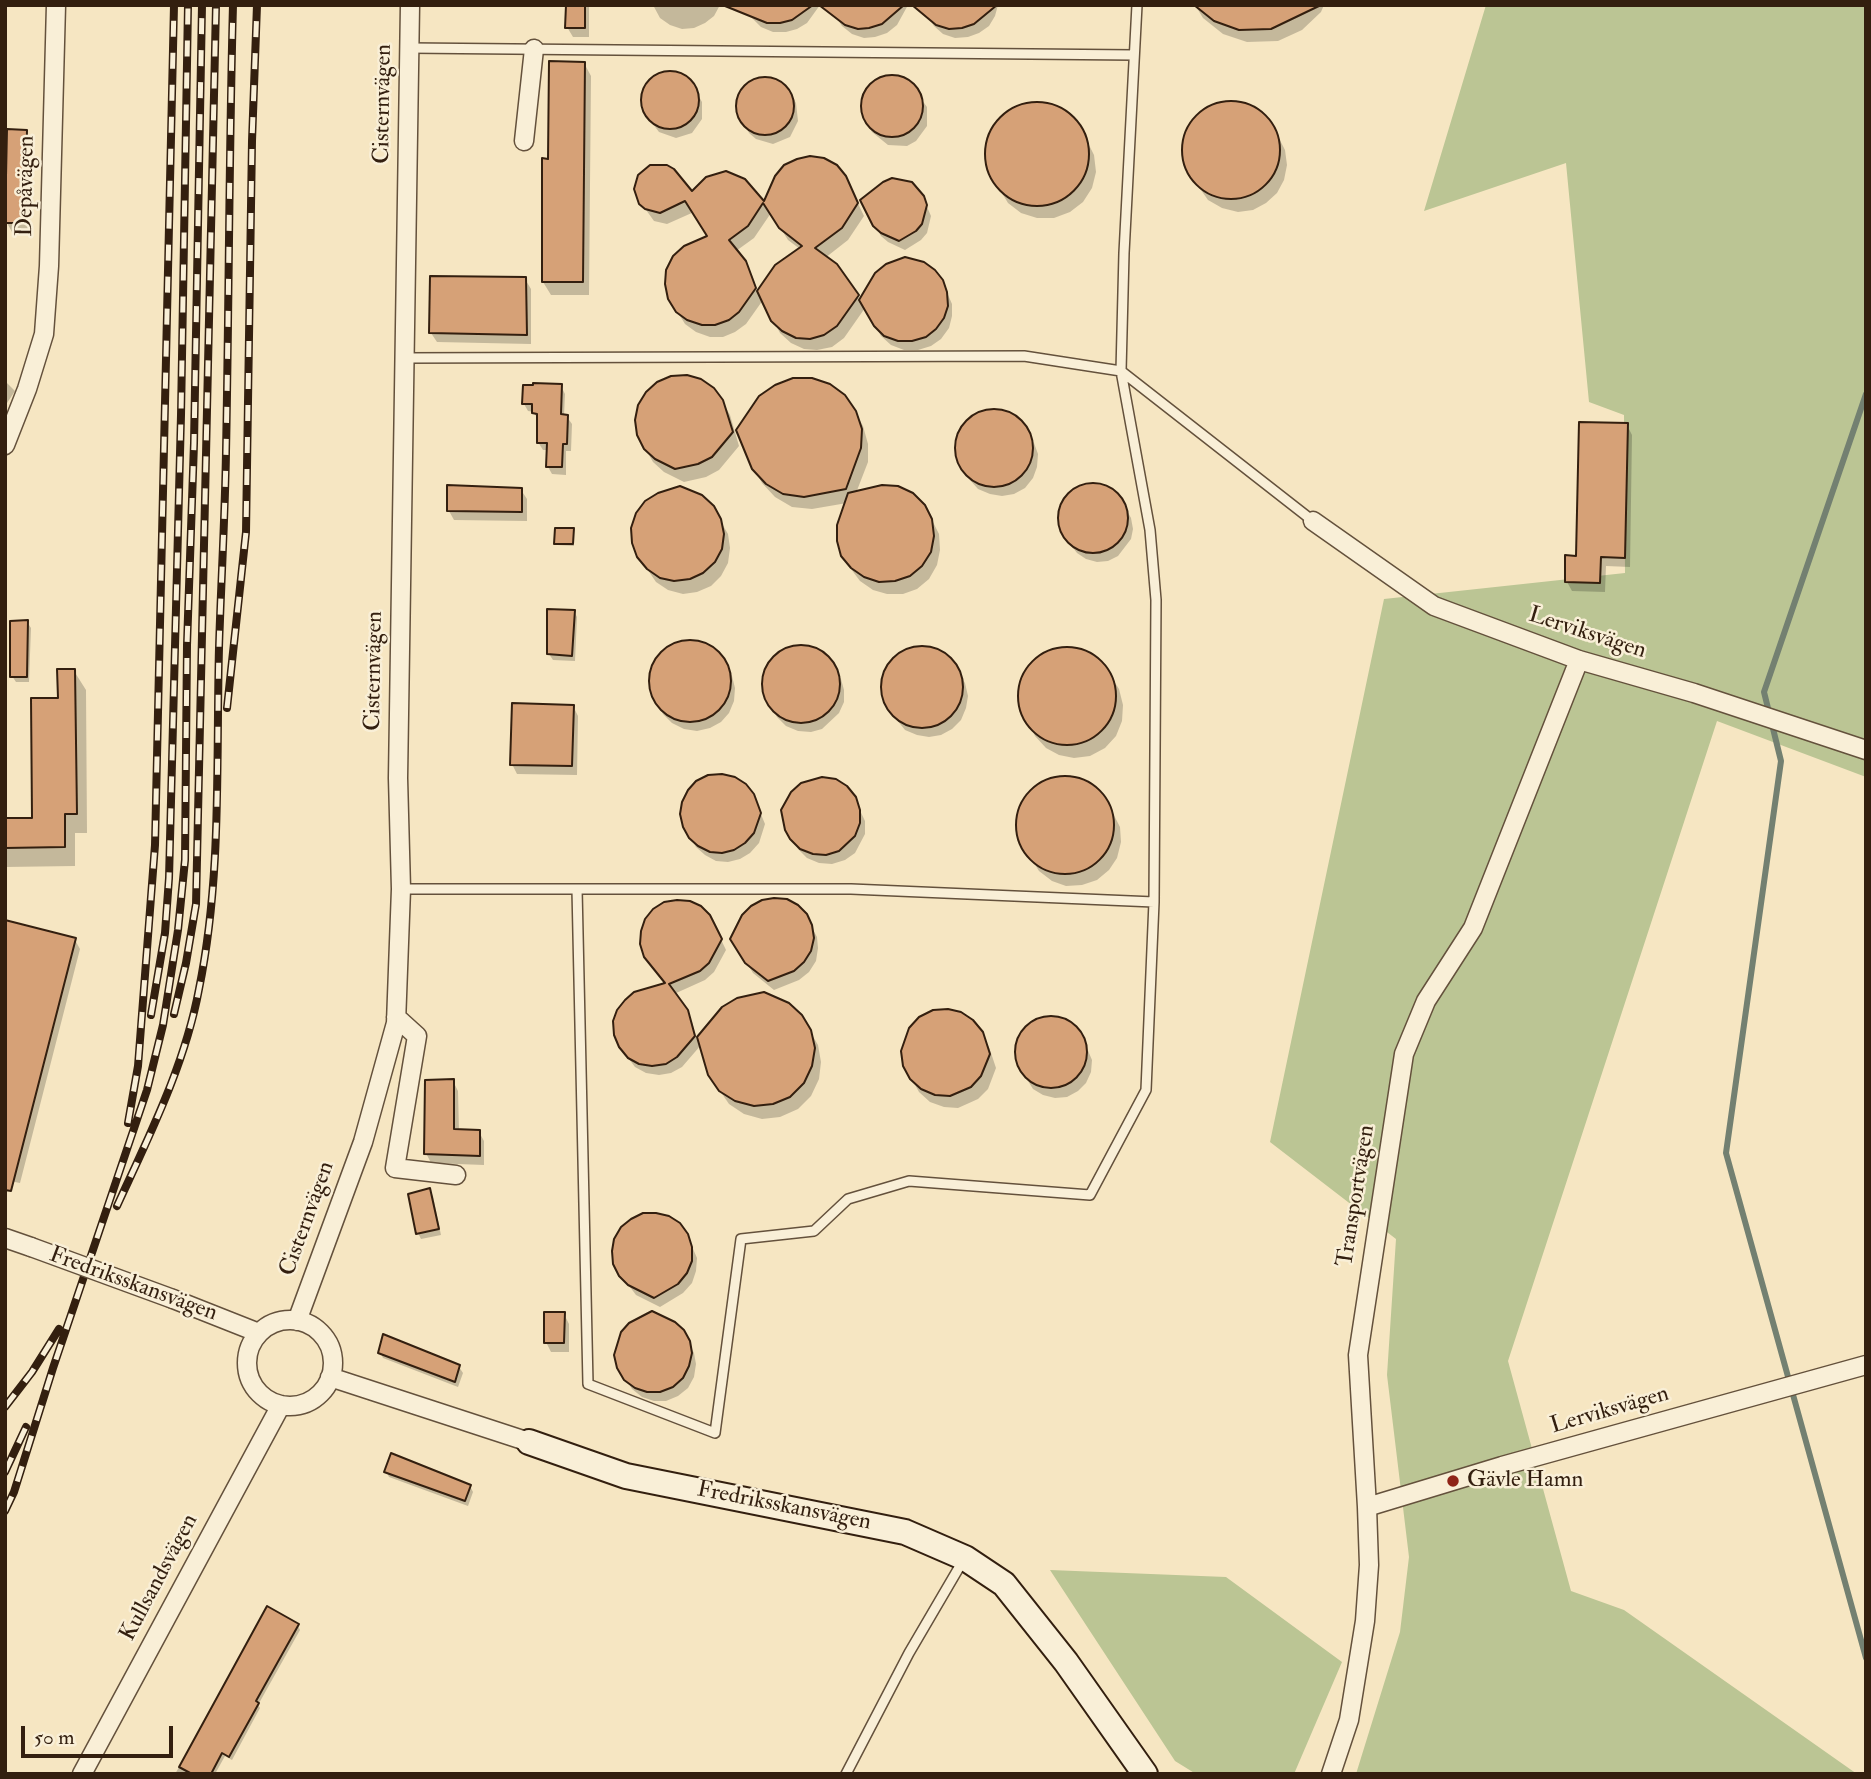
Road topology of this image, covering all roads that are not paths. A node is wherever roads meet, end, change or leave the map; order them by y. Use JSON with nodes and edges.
{"nodes":[{"id":1,"x":56,"y":5,"type":"edge"},
{"id":2,"x":410,"y":5,"type":"edge"},
{"id":3,"x":1137,"y":5,"type":"edge"},
{"id":4,"x":410,"y":48,"type":"junction"},
{"id":5,"x":534,"y":49,"type":"junction"},
{"id":6,"x":1134,"y":55,"type":"junction"},
{"id":7,"x":524,"y":141,"type":"dead end"},
{"id":8,"x":405,"y":358,"type":"junction"},
{"id":9,"x":1121,"y":372,"type":"junction"},
{"id":10,"x":5,"y":444,"type":"edge"},
{"id":11,"x":1313,"y":521,"type":"joint"},
{"id":12,"x":1579,"y":660,"type":"junction"},
{"id":13,"x":1866,"y":750,"type":"edge"},
{"id":14,"x":401,"y":889,"type":"junction"},
{"id":15,"x":578,"y":889,"type":"junction"},
{"id":16,"x":1154,"y":902,"type":"junction"},
{"id":17,"x":396,"y":1017,"type":"junction"},
{"id":18,"x":456,"y":1175,"type":"dead end"},
{"id":19,"x":5,"y":1238,"type":"edge"},
{"id":20,"x":297,"y":1321,"type":"junction"},
{"id":21,"x":259,"y":1333,"type":"junction"},
{"id":22,"x":1866,"y":1364,"type":"edge"},
{"id":23,"x":331,"y":1377,"type":"junction"},
{"id":24,"x":281,"y":1405,"type":"junction"},
{"id":25,"x":529,"y":1442,"type":"joint"},
{"id":26,"x":1367,"y":1507,"type":"junction"},
{"id":27,"x":965,"y":1558,"type":"junction"},
{"id":28,"x":82,"y":1774,"type":"edge"},
{"id":29,"x":846,"y":1774,"type":"edge"},
{"id":30,"x":1145,"y":1774,"type":"edge"},
{"id":31,"x":1331,"y":1774,"type":"edge"}],
"edges":[{"from":1,"to":10,"type":"street","name":"Depåvägen"},
{"from":2,"to":4,"type":"street","name":"Cisternvägen"},
{"from":3,"to":6,"type":"lane"},
{"from":4,"to":5,"type":"lane"},
{"from":4,"to":8,"type":"street","name":"Cisternvägen"},
{"from":5,"to":6,"type":"lane"},
{"from":5,"to":7,"type":"street"},
{"from":6,"to":9,"type":"lane"},
{"from":8,"to":9,"type":"lane"},
{"from":8,"to":14,"type":"street","name":"Cisternvägen"},
{"from":9,"to":11,"type":"lane"},
{"from":9,"to":16,"type":"lane"},
{"from":11,"to":12,"type":"street","name":"Lerviksvägen"},
{"from":12,"to":13,"type":"street","name":"Lerviksvägen"},
{"from":12,"to":26,"type":"street","name":"Transportvägen"},
{"from":14,"to":15,"type":"lane"},
{"from":14,"to":17,"type":"street","name":"Cisternvägen"},
{"from":15,"to":16,"type":"lane"},
{"from":15,"to":16,"type":"lane"},
{"from":17,"to":18,"type":"street"},
{"from":17,"to":20,"type":"street","name":"Cisternvägen"},
{"from":19,"to":21,"type":"street","name":"Fredriksskansvägen","bridge":true},
{"from":20,"to":21,"type":"street"},
{"from":20,"to":23,"type":"street"},
{"from":21,"to":24,"type":"street"},
{"from":22,"to":26,"type":"street","name":"Lerviksvägen"},
{"from":23,"to":24,"type":"street"},
{"from":23,"to":25,"type":"street","name":"Fredriksskansvägen"},
{"from":24,"to":28,"type":"street","name":"Kullsandsvägen"},
{"from":25,"to":27,"type":"main road","name":"Fredriksskansvägen"},
{"from":26,"to":31,"type":"street","name":"Transportvägen"},
{"from":27,"to":29,"type":"lane"},
{"from":27,"to":30,"type":"main road","name":"Fredriksskansvägen"}]}
